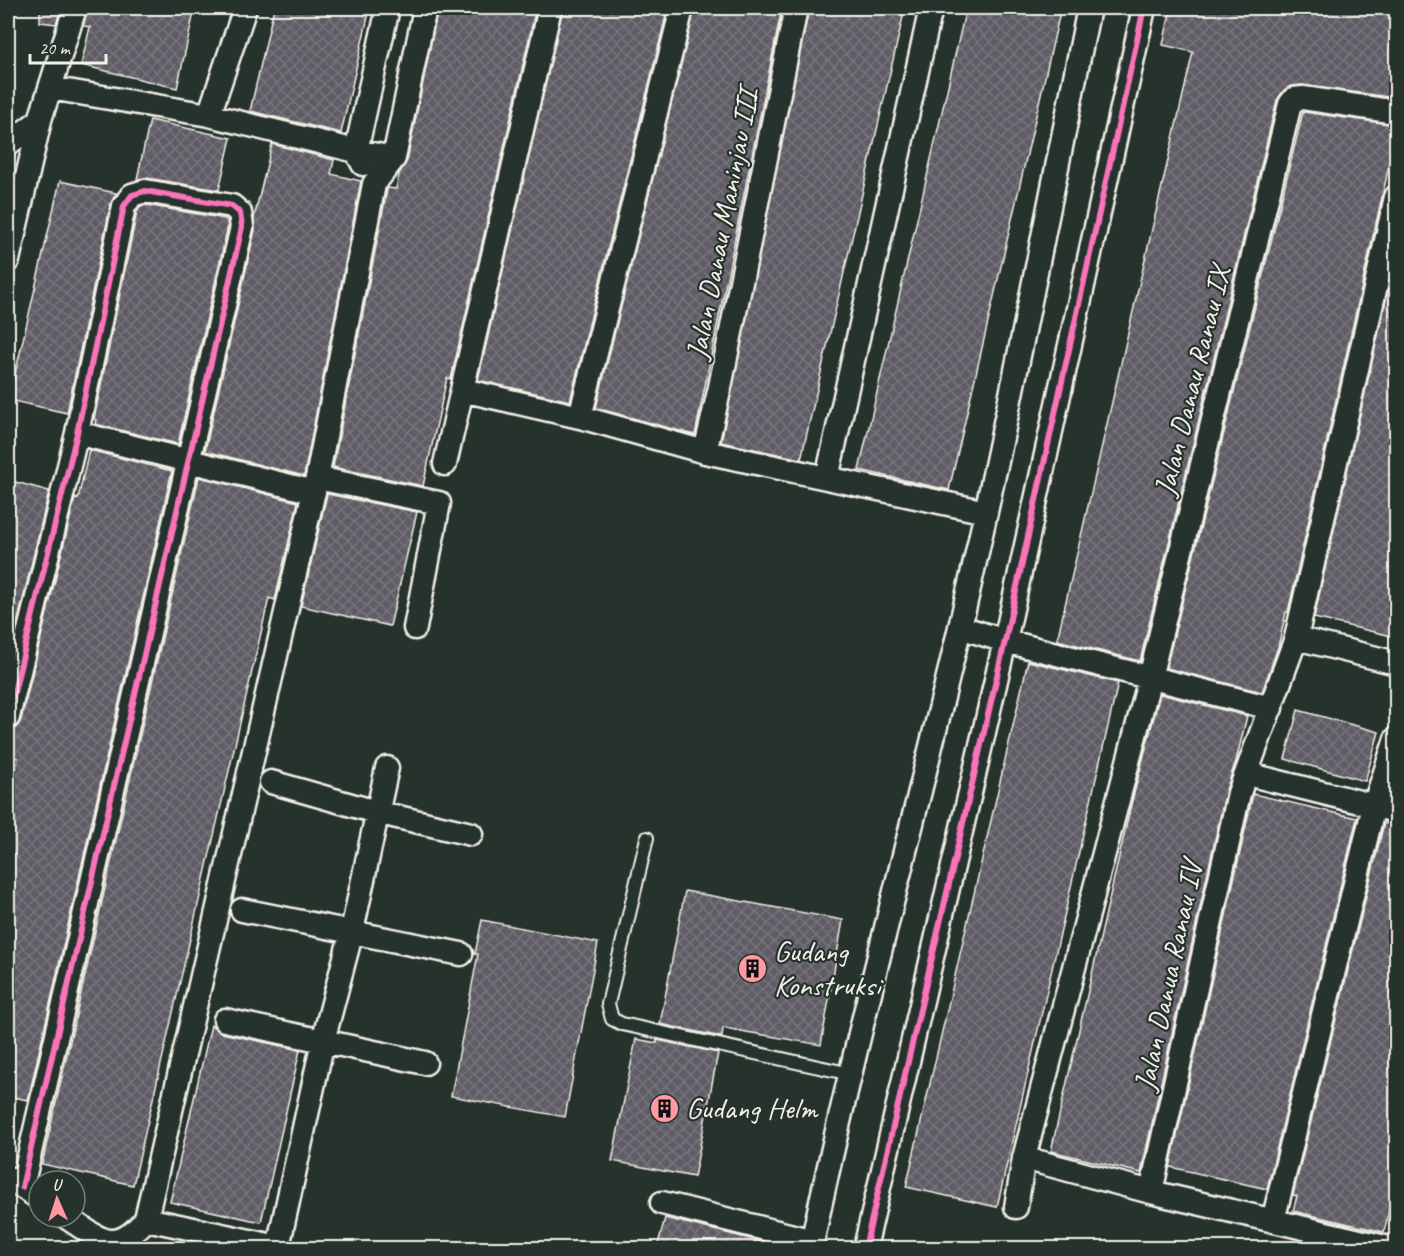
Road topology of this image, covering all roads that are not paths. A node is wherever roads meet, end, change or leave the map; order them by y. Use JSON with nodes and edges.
{"nodes":[{"id":1,"x":75,"y":8,"type":"edge"},
{"id":2,"x":245,"y":8,"type":"edge"},
{"id":3,"x":388,"y":8,"type":"edge"},
{"id":4,"x":425,"y":8,"type":"edge"},
{"id":5,"x":549,"y":8,"type":"edge"},
{"id":6,"x":682,"y":8,"type":"edge"},
{"id":7,"x":796,"y":8,"type":"edge"},
{"id":8,"x":927,"y":8,"type":"edge"},
{"id":9,"x":1089,"y":8,"type":"edge"},
{"id":10,"x":1144,"y":8,"type":"edge"},
{"id":11,"x":50,"y":88,"type":"junction"},
{"id":12,"x":1396,"y":112,"type":"edge"},
{"id":13,"x":209,"y":115,"type":"junction"},
{"id":14,"x":40,"y":120,"type":"junction"},
{"id":15,"x":8,"y":144,"type":"edge"},
{"id":16,"x":356,"y":151,"type":"junction"},
{"id":17,"x":394,"y":158,"type":"junction"},
{"id":18,"x":374,"y":184,"type":"junction"},
{"id":19,"x":1396,"y":197,"type":"edge"},
{"id":20,"x":8,"y":260,"type":"edge"},
{"id":21,"x":462,"y":390,"type":"junction"},
{"id":22,"x":580,"y":417,"type":"junction"},
{"id":23,"x":77,"y":433,"type":"junction"},
{"id":24,"x":705,"y":452,"type":"junction"},
{"id":25,"x":189,"y":462,"type":"junction"},
{"id":26,"x":446,"y":464,"type":"dead end"},
{"id":27,"x":827,"y":478,"type":"junction"},
{"id":28,"x":315,"y":485,"type":"junction"},
{"id":29,"x":986,"y":512,"type":"junction"},
{"id":30,"x":960,"y":627,"type":"junction"},
{"id":31,"x":415,"y":628,"type":"dead end"},
{"id":32,"x":1296,"y":638,"type":"junction"},
{"id":33,"x":1005,"y":641,"type":"junction"},
{"id":34,"x":1396,"y":663,"type":"edge"},
{"id":35,"x":1150,"y":678,"type":"junction"},
{"id":36,"x":1271,"y":708,"type":"junction"},
{"id":37,"x":8,"y":717,"type":"edge"},
{"id":38,"x":1396,"y":739,"type":"edge"},
{"id":39,"x":387,"y":768,"type":"dead end"},
{"id":40,"x":1247,"y":774,"type":"junction"},
{"id":41,"x":271,"y":782,"type":"dead end"},
{"id":42,"x":1374,"y":807,"type":"junction"},
{"id":43,"x":1396,"y":811,"type":"edge"},
{"id":44,"x":376,"y":812,"type":"junction"},
{"id":45,"x":471,"y":834,"type":"dead end"},
{"id":46,"x":647,"y":838,"type":"dead end"},
{"id":47,"x":242,"y":910,"type":"dead end"},
{"id":48,"x":352,"y":931,"type":"junction"},
{"id":49,"x":460,"y":954,"type":"dead end"},
{"id":50,"x":225,"y":1020,"type":"dead end"},
{"id":51,"x":324,"y":1041,"type":"junction"},
{"id":52,"x":425,"y":1063,"type":"dead end"},
{"id":53,"x":851,"y":1074,"type":"junction"},
{"id":54,"x":1024,"y":1158,"type":"junction"},
{"id":55,"x":23,"y":1188,"type":"edge"},
{"id":56,"x":1151,"y":1192,"type":"junction"},
{"id":57,"x":662,"y":1203,"type":"dead end"},
{"id":58,"x":1016,"y":1208,"type":"dead end"},
{"id":59,"x":146,"y":1219,"type":"junction"},
{"id":60,"x":1273,"y":1221,"type":"junction"},
{"id":61,"x":84,"y":1229,"type":"edge"},
{"id":62,"x":812,"y":1245,"type":"edge"},
{"id":63,"x":280,"y":1248,"type":"edge"},
{"id":64,"x":864,"y":1248,"type":"edge"},
{"id":65,"x":1389,"y":1248,"type":"edge"}],
"edges":[{"from":1,"to":11,"type":"street"},
{"from":2,"to":13,"type":"street"},
{"from":3,"to":16,"type":"street"},
{"from":4,"to":17,"type":"street"},
{"from":5,"to":21,"type":"street"},
{"from":6,"to":22,"type":"street"},
{"from":7,"to":24,"type":"street","name":"Jalan Danau Maninjau III"},
{"from":8,"to":27,"type":"street"},
{"from":9,"to":29,"type":"street"},
{"from":10,"to":33,"type":"street"},
{"from":11,"to":13,"type":"street"},
{"from":11,"to":14,"type":"street"},
{"from":12,"to":35,"type":"street","name":"Jalan Danau Ranau IX"},
{"from":13,"to":16,"type":"street"},
{"from":14,"to":15,"type":"street"},
{"from":14,"to":20,"type":"street"},
{"from":16,"to":17,"type":"street"},
{"from":16,"to":18,"type":"street"},
{"from":17,"to":18,"type":"street"},
{"from":18,"to":28,"type":"street"},
{"from":19,"to":32,"type":"street","name":"Jalan Danua Ranau IV"},
{"from":21,"to":22,"type":"street"},
{"from":21,"to":26,"type":"street"},
{"from":22,"to":24,"type":"street"},
{"from":23,"to":25,"type":"street"},
{"from":23,"to":25,"type":"street"},
{"from":23,"to":37,"type":"street"},
{"from":24,"to":27,"type":"street"},
{"from":25,"to":28,"type":"street"},
{"from":25,"to":55,"type":"street"},
{"from":27,"to":29,"type":"street"},
{"from":28,"to":31,"type":"street"},
{"from":28,"to":59,"type":"street"},
{"from":29,"to":30,"type":"street"},
{"from":30,"to":33,"type":"street"},
{"from":30,"to":53,"type":"street"},
{"from":32,"to":34,"type":"street"},
{"from":32,"to":36,"type":"street","name":"Jalan Danua Ranau IV"},
{"from":33,"to":35,"type":"street"},
{"from":33,"to":64,"type":"street"},
{"from":35,"to":36,"type":"street"},
{"from":35,"to":54,"type":"street","name":"Jalan Danau Ranau IX"},
{"from":36,"to":40,"type":"street","name":"Jalan Danua Ranau IV"},
{"from":38,"to":42,"type":"street"},
{"from":39,"to":44,"type":"street"},
{"from":40,"to":42,"type":"street"},
{"from":40,"to":56,"type":"street","name":"Jalan Danua Ranau IV"},
{"from":41,"to":44,"type":"street"},
{"from":42,"to":43,"type":"street"},
{"from":42,"to":60,"type":"street"},
{"from":44,"to":45,"type":"street"},
{"from":44,"to":48,"type":"street"},
{"from":46,"to":53,"type":"lane"},
{"from":47,"to":48,"type":"street"},
{"from":48,"to":49,"type":"street"},
{"from":48,"to":51,"type":"street"},
{"from":50,"to":51,"type":"street"},
{"from":51,"to":52,"type":"street"},
{"from":51,"to":63,"type":"street"},
{"from":53,"to":62,"type":"street"},
{"from":54,"to":56,"type":"street"},
{"from":54,"to":58,"type":"street","name":"Jalan Danau Ranau IX"},
{"from":56,"to":60,"type":"street"},
{"from":57,"to":62,"type":"street"},
{"from":59,"to":61,"type":"street"},
{"from":59,"to":63,"type":"street"},
{"from":60,"to":65,"type":"street"}]}
